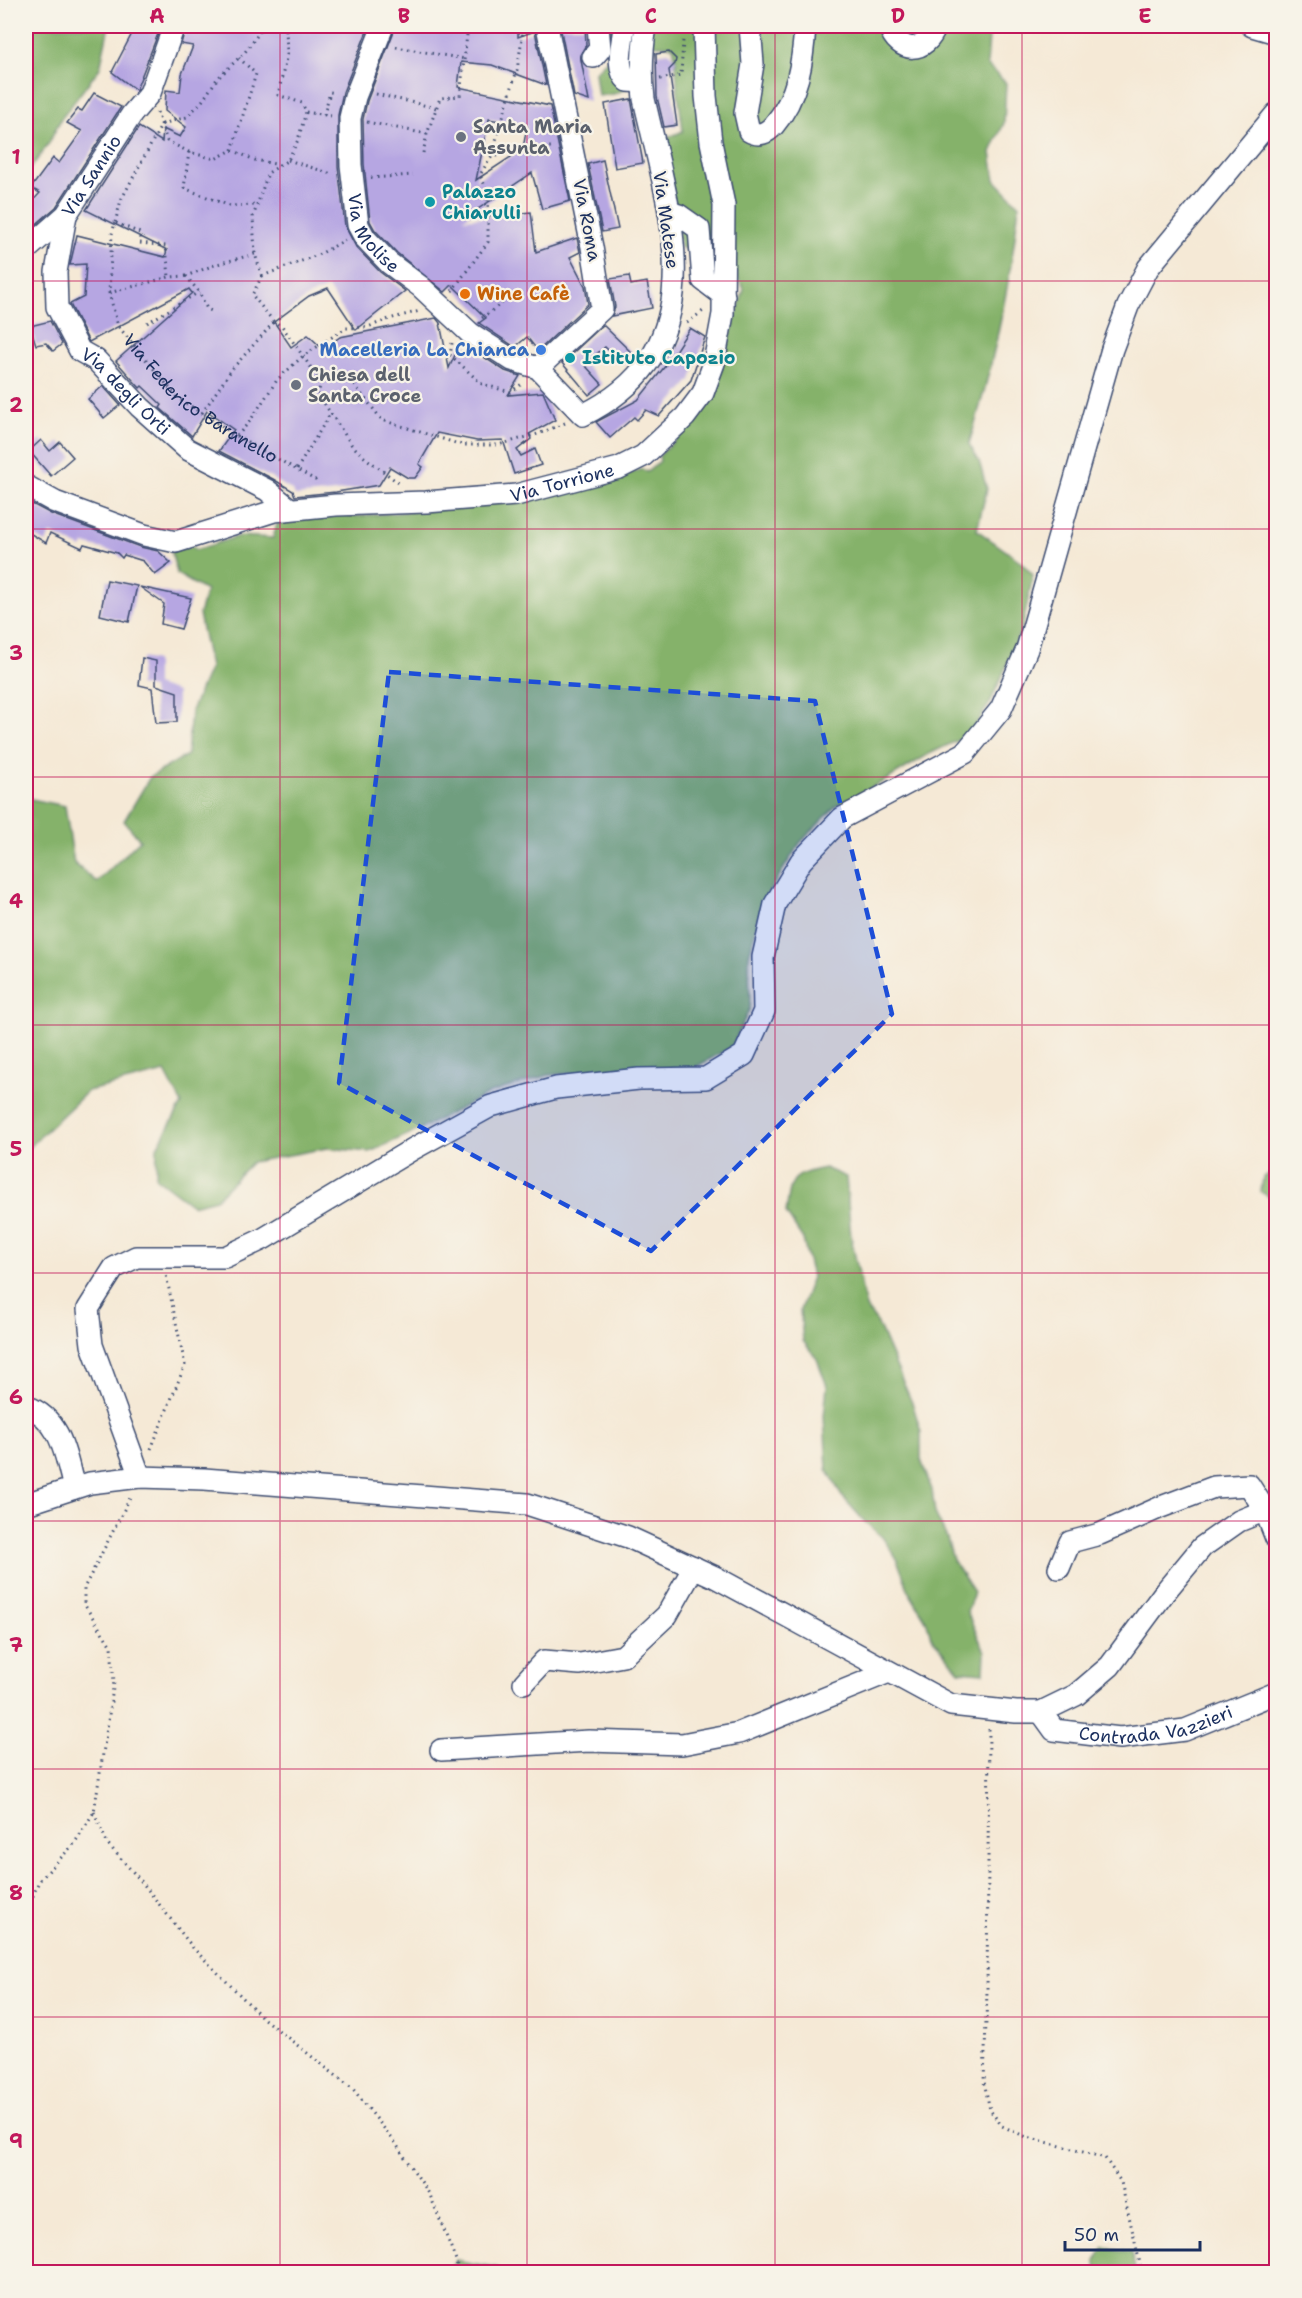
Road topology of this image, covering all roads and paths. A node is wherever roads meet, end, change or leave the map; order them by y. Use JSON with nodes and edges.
{"nodes":[{"id":1,"x":174,"y":26,"type":"edge"},
{"id":2,"x":264,"y":26,"type":"edge"},
{"id":3,"x":286,"y":26,"type":"edge"},
{"id":4,"x":468,"y":26,"type":"edge"},
{"id":5,"x":524,"y":26,"type":"edge"},
{"id":6,"x":548,"y":26,"type":"edge"},
{"id":7,"x":598,"y":26,"type":"edge"},
{"id":8,"x":624,"y":26,"type":"edge"},
{"id":9,"x":646,"y":26,"type":"edge"},
{"id":10,"x":704,"y":26,"type":"edge"},
{"id":11,"x":750,"y":26,"type":"edge"},
{"id":12,"x":805,"y":26,"type":"edge"},
{"id":13,"x":890,"y":26,"type":"edge"},
{"id":14,"x":936,"y":26,"type":"edge"},
{"id":15,"x":1252,"y":26,"type":"edge"},
{"id":16,"x":1276,"y":33,"type":"edge"},
{"id":17,"x":380,"y":34,"type":"edge"},
{"id":18,"x":593,"y":57,"type":"dead end"},
{"id":19,"x":239,"y":58,"type":"junction"},
{"id":20,"x":465,"y":59,"type":"junction"},
{"id":21,"x":642,"y":82,"type":"junction"},
{"id":22,"x":358,"y":90,"type":"junction"},
{"id":23,"x":436,"y":108,"type":"junction"},
{"id":24,"x":306,"y":112,"type":"junction"},
{"id":25,"x":1276,"y":114,"type":"edge"},
{"id":26,"x":350,"y":118,"type":"junction"},
{"id":27,"x":162,"y":124,"type":"junction"},
{"id":28,"x":428,"y":134,"type":"junction"},
{"id":29,"x":573,"y":147,"type":"junction"},
{"id":30,"x":232,"y":150,"type":"junction"},
{"id":31,"x":189,"y":152,"type":"junction"},
{"id":32,"x":423,"y":153,"type":"dead end"},
{"id":33,"x":490,"y":158,"type":"junction"},
{"id":34,"x":288,"y":160,"type":"junction"},
{"id":35,"x":282,"y":165,"type":"junction"},
{"id":36,"x":413,"y":176,"type":"dead end"},
{"id":37,"x":354,"y":179,"type":"junction"},
{"id":38,"x":257,"y":205,"type":"junction"},
{"id":39,"x":669,"y":212,"type":"junction"},
{"id":40,"x":66,"y":214,"type":"junction"},
{"id":41,"x":115,"y":223,"type":"junction"},
{"id":42,"x":358,"y":225,"type":"junction"},
{"id":43,"x":26,"y":250,"type":"edge"},
{"id":44,"x":255,"y":254,"type":"junction"},
{"id":45,"x":186,"y":276,"type":"junction"},
{"id":46,"x":262,"y":276,"type":"junction"},
{"id":47,"x":169,"y":277,"type":"junction"},
{"id":48,"x":455,"y":287,"type":"dead end"},
{"id":49,"x":504,"y":291,"type":"dead end"},
{"id":50,"x":199,"y":292,"type":"junction"},
{"id":51,"x":110,"y":293,"type":"junction"},
{"id":52,"x":724,"y":296,"type":"junction"},
{"id":53,"x":439,"y":306,"type":"junction"},
{"id":54,"x":214,"y":312,"type":"dead end"},
{"id":55,"x":484,"y":316,"type":"dead end"},
{"id":56,"x":274,"y":322,"type":"junction"},
{"id":57,"x":147,"y":323,"type":"dead end"},
{"id":58,"x":303,"y":356,"type":"junction"},
{"id":59,"x":454,"y":358,"type":"dead end"},
{"id":60,"x":538,"y":368,"type":"junction"},
{"id":61,"x":321,"y":382,"type":"junction"},
{"id":62,"x":202,"y":413,"type":"junction"},
{"id":63,"x":330,"y":414,"type":"junction"},
{"id":64,"x":583,"y":415,"type":"junction"},
{"id":65,"x":237,"y":435,"type":"junction"},
{"id":66,"x":297,"y":470,"type":"junction"},
{"id":67,"x":318,"y":478,"type":"dead end"},
{"id":68,"x":26,"y":486,"type":"edge"},
{"id":69,"x":426,"y":502,"type":"junction"},
{"id":70,"x":290,"y":509,"type":"junction"},
{"id":71,"x":163,"y":1258,"type":"junction"},
{"id":72,"x":26,"y":1406,"type":"edge"},
{"id":73,"x":140,"y":1477,"type":"junction"},
{"id":74,"x":74,"y":1488,"type":"junction"},
{"id":75,"x":26,"y":1504,"type":"edge"},
{"id":76,"x":1271,"y":1508,"type":"edge"},
{"id":77,"x":1276,"y":1538,"type":"edge"},
{"id":78,"x":694,"y":1568,"type":"junction"},
{"id":79,"x":1059,"y":1568,"type":"dead end"},
{"id":80,"x":889,"y":1672,"type":"junction"},
{"id":81,"x":524,"y":1683,"type":"dead end"},
{"id":82,"x":1276,"y":1693,"type":"edge"},
{"id":83,"x":989,"y":1709,"type":"junction"},
{"id":84,"x":1041,"y":1712,"type":"junction"},
{"id":85,"x":441,"y":1750,"type":"dead end"},
{"id":86,"x":94,"y":1812,"type":"junction"},
{"id":87,"x":26,"y":1913,"type":"edge"},
{"id":88,"x":458,"y":2272,"type":"edge"},
{"id":89,"x":1142,"y":2272,"type":"edge"}],
"edges":[{"from":1,"to":40,"type":"street","name":"Via Sannio"},
{"from":2,"to":19,"type":"path"},
{"from":3,"to":24,"type":"path"},
{"from":4,"to":20,"type":"path"},
{"from":5,"to":33,"type":"path"},
{"from":6,"to":29,"type":"street","name":"Via Roma"},
{"from":7,"to":18,"type":"street"},
{"from":8,"to":21,"type":"street"},
{"from":9,"to":21,"type":"street","name":"Via Matese"},
{"from":10,"to":52,"type":"street","name":"Via Torrione"},
{"from":11,"to":12,"type":"street"},
{"from":13,"to":14,"type":"street"},
{"from":15,"to":16,"type":"street"},
{"from":17,"to":20,"type":"path"},
{"from":17,"to":22,"type":"street","name":"Via Molise"},
{"from":19,"to":27,"type":"path"},
{"from":19,"to":30,"type":"path"},
{"from":20,"to":23,"type":"path"},
{"from":21,"to":39,"type":"street","name":"Via Matese"},
{"from":22,"to":23,"type":"path"},
{"from":22,"to":26,"type":"street","name":"Via Molise"},
{"from":23,"to":28,"type":"path"},
{"from":24,"to":26,"type":"path"},
{"from":24,"to":34,"type":"path"},
{"from":25,"to":71,"type":"street"},
{"from":26,"to":28,"type":"path"},
{"from":26,"to":37,"type":"street","name":"Via Molise"},
{"from":27,"to":31,"type":"path"},
{"from":27,"to":41,"type":"path","name":"Via Federico Baranello"},
{"from":28,"to":32,"type":"path"},
{"from":29,"to":33,"type":"path"},
{"from":29,"to":60,"type":"street","name":"Via Roma"},
{"from":30,"to":31,"type":"path"},
{"from":30,"to":35,"type":"path"},
{"from":31,"to":38,"type":"path"},
{"from":33,"to":48,"type":"path"},
{"from":34,"to":35,"type":"path"},
{"from":34,"to":37,"type":"path"},
{"from":35,"to":38,"type":"path"},
{"from":36,"to":37,"type":"path"},
{"from":37,"to":42,"type":"street","name":"Via Molise"},
{"from":38,"to":44,"type":"path"},
{"from":39,"to":52,"type":"street"},
{"from":39,"to":64,"type":"street","name":"Via Matese"},
{"from":40,"to":43,"type":"street","name":"Via Sannio"},
{"from":40,"to":70,"type":"street","name":"Via degli Orti"},
{"from":41,"to":47,"type":"path"},
{"from":41,"to":51,"type":"path","name":"Via Federico Baranello"},
{"from":42,"to":46,"type":"path"},
{"from":42,"to":53,"type":"street","name":"Via Molise"},
{"from":44,"to":45,"type":"path"},
{"from":44,"to":46,"type":"path"},
{"from":45,"to":47,"type":"path"},
{"from":45,"to":50,"type":"path"},
{"from":46,"to":56,"type":"path"},
{"from":47,"to":51,"type":"path"},
{"from":49,"to":55,"type":"path"},
{"from":50,"to":54,"type":"path"},
{"from":50,"to":57,"type":"path"},
{"from":51,"to":62,"type":"path","name":"Via Federico Baranello"},
{"from":52,"to":69,"type":"street","name":"Via Torrione"},
{"from":53,"to":58,"type":"path"},
{"from":53,"to":60,"type":"street","name":"Via Molise"},
{"from":56,"to":58,"type":"path"},
{"from":56,"to":62,"type":"path"},
{"from":58,"to":61,"type":"path"},
{"from":58,"to":65,"type":"path"},
{"from":59,"to":60,"type":"path"},
{"from":60,"to":64,"type":"street"},
{"from":61,"to":63,"type":"path"},
{"from":61,"to":64,"type":"path"},
{"from":62,"to":65,"type":"path","name":"Via Federico Baranello"},
{"from":63,"to":66,"type":"path"},
{"from":63,"to":69,"type":"path"},
{"from":65,"to":66,"type":"path","name":"Via Federico Baranello"},
{"from":66,"to":67,"type":"path","name":"Via Federico Baranello"},
{"from":68,"to":70,"type":"street","name":"Via Torrione"},
{"from":69,"to":70,"type":"street","name":"Via Torrione"},
{"from":71,"to":73,"type":"path"},
{"from":71,"to":73,"type":"street"},
{"from":72,"to":74,"type":"street"},
{"from":73,"to":74,"type":"street"},
{"from":73,"to":78,"type":"street"},
{"from":73,"to":86,"type":"path"},
{"from":74,"to":75,"type":"street"},
{"from":76,"to":77,"type":"street"},
{"from":76,"to":79,"type":"street"},
{"from":76,"to":84,"type":"street"},
{"from":78,"to":80,"type":"street"},
{"from":78,"to":81,"type":"street"},
{"from":80,"to":83,"type":"street"},
{"from":80,"to":85,"type":"street"},
{"from":82,"to":84,"type":"street","name":"Contrada Vazzieri"},
{"from":83,"to":84,"type":"street"},
{"from":83,"to":89,"type":"path"},
{"from":86,"to":87,"type":"path"},
{"from":86,"to":88,"type":"path"}]}
